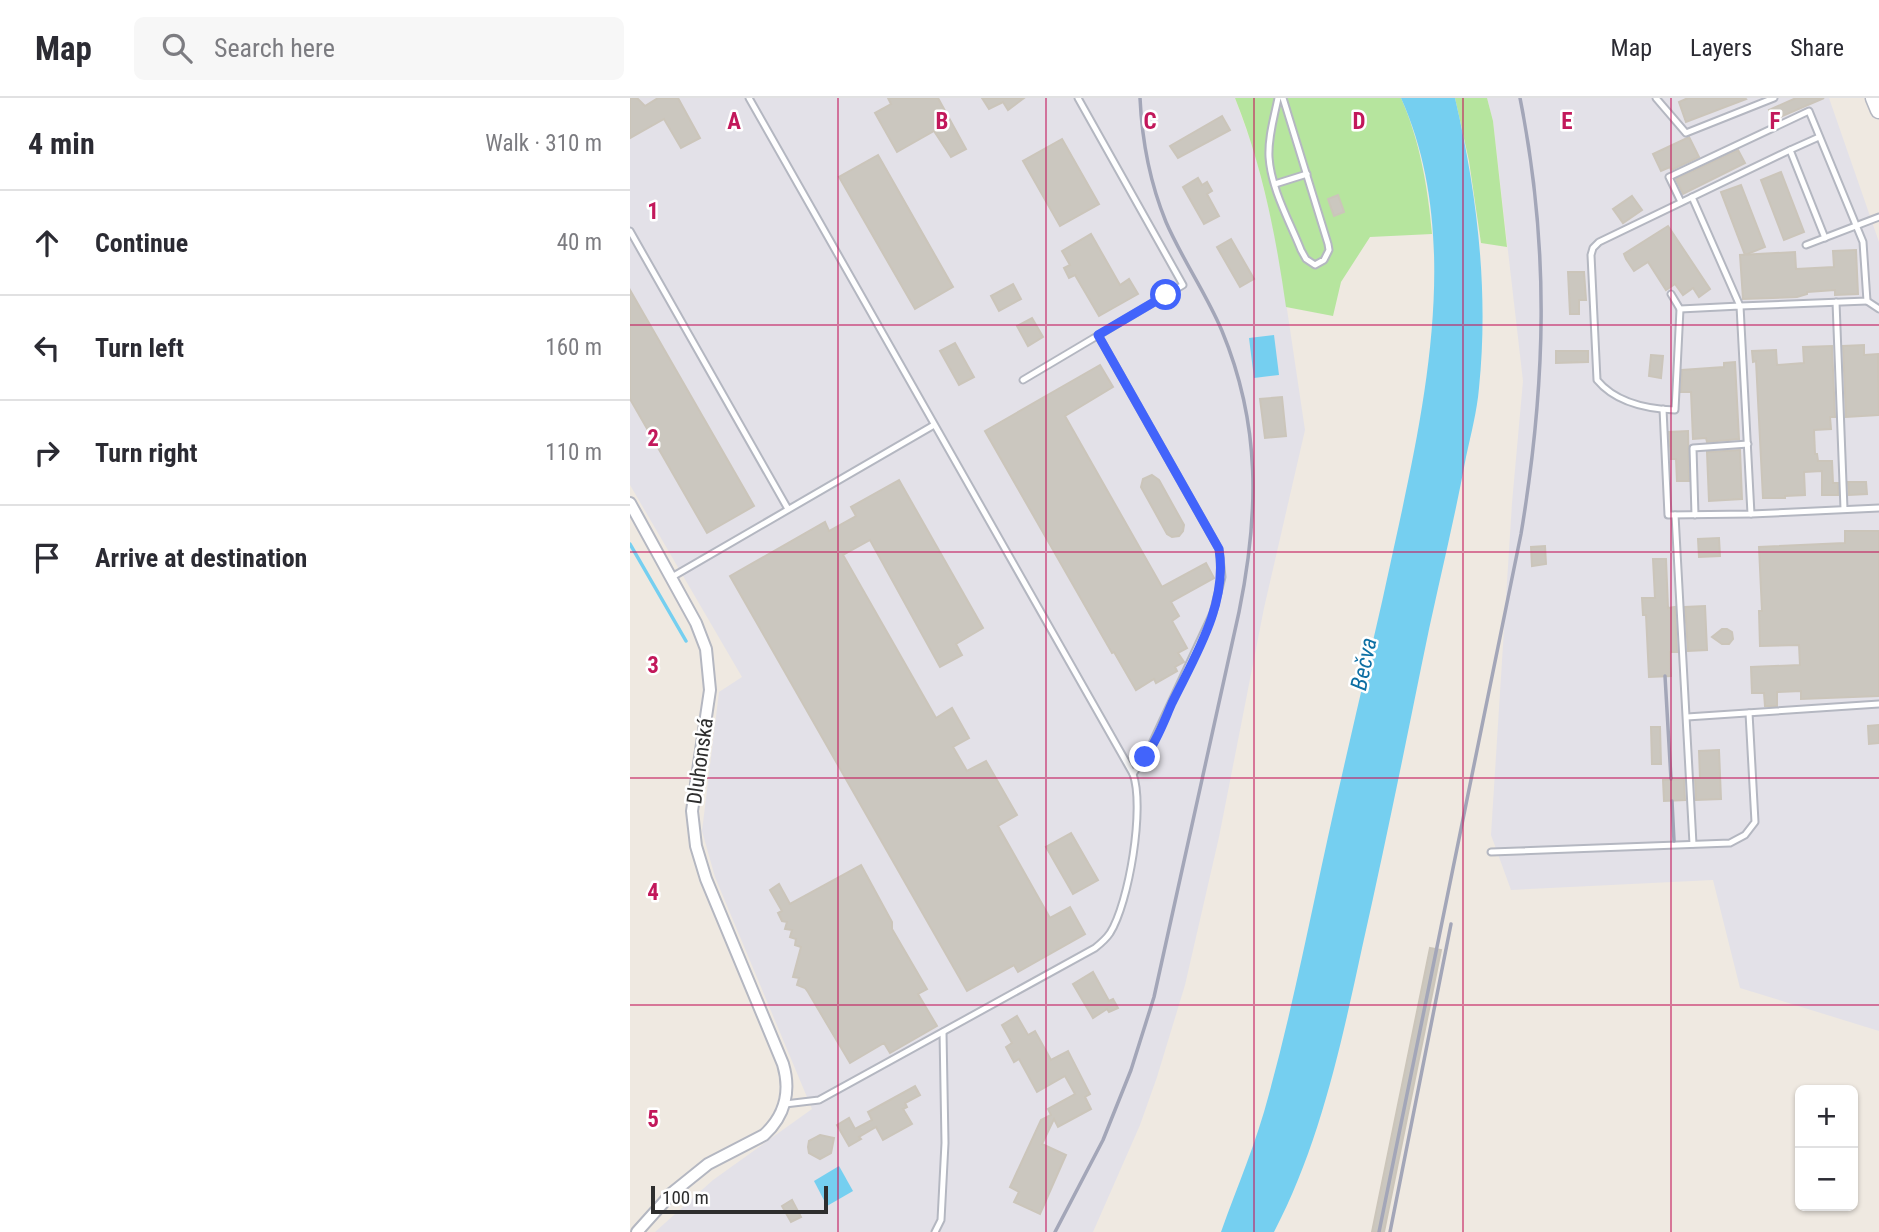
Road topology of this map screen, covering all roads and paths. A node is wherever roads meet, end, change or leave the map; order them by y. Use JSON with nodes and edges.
{"nodes":[{"id":1,"x":749,"y":98,"type":"edge"},
{"id":2,"x":1078,"y":98,"type":"edge"},
{"id":3,"x":1281,"y":98,"type":"edge"},
{"id":4,"x":1656,"y":98,"type":"edge"},
{"id":5,"x":1774,"y":98,"type":"edge"},
{"id":6,"x":1874,"y":98,"type":"edge"},
{"id":7,"x":1879,"y":110,"type":"edge"},
{"id":8,"x":1819,"y":137,"type":"junction"},
{"id":9,"x":1790,"y":150,"type":"junction"},
{"id":10,"x":1307,"y":174,"type":"junction"},
{"id":11,"x":1275,"y":184,"type":"junction"},
{"id":12,"x":1692,"y":197,"type":"junction"},
{"id":13,"x":1681,"y":202,"type":"junction"},
{"id":14,"x":1879,"y":218,"type":"edge"},
{"id":15,"x":1856,"y":226,"type":"junction"},
{"id":16,"x":630,"y":231,"type":"edge"},
{"id":17,"x":1825,"y":238,"type":"junction"},
{"id":18,"x":1806,"y":245,"type":"dead end"},
{"id":19,"x":1671,"y":294,"type":"dead end"},
{"id":20,"x":1867,"y":301,"type":"junction"},
{"id":21,"x":1836,"y":302,"type":"junction"},
{"id":22,"x":1740,"y":306,"type":"junction"},
{"id":23,"x":1680,"y":309,"type":"junction"},
{"id":24,"x":1879,"y":309,"type":"edge"},
{"id":25,"x":1098,"y":335,"type":"junction"},
{"id":26,"x":1023,"y":380,"type":"dead end"},
{"id":27,"x":1663,"y":409,"type":"junction"},
{"id":28,"x":934,"y":425,"type":"junction"},
{"id":29,"x":1748,"y":444,"type":"junction"},
{"id":30,"x":630,"y":503,"type":"edge"},
{"id":31,"x":1879,"y":508,"type":"edge"},
{"id":32,"x":788,"y":509,"type":"junction"},
{"id":33,"x":1844,"y":509,"type":"junction"},
{"id":34,"x":1751,"y":513,"type":"junction"},
{"id":35,"x":1675,"y":515,"type":"junction"},
{"id":36,"x":1695,"y":515,"type":"junction"},
{"id":37,"x":672,"y":577,"type":"junction"},
{"id":38,"x":1879,"y":704,"type":"edge"},
{"id":39,"x":1749,"y":713,"type":"junction"},
{"id":40,"x":1687,"y":717,"type":"junction"},
{"id":41,"x":1133,"y":774,"type":"junction"},
{"id":42,"x":1693,"y":845,"type":"junction"},
{"id":43,"x":1491,"y":852,"type":"dead end"},
{"id":44,"x":943,"y":1032,"type":"junction"},
{"id":45,"x":785,"y":1104,"type":"junction"},
{"id":46,"x":637,"y":1232,"type":"edge"},
{"id":47,"x":935,"y":1232,"type":"edge"}],
"edges":[{"from":1,"to":28,"type":"lane"},
{"from":2,"to":25,"type":"lane"},
{"from":3,"to":10,"type":"lane"},
{"from":3,"to":11,"type":"lane"},
{"from":4,"to":5,"type":"lane"},
{"from":6,"to":7,"type":"main road"},
{"from":8,"to":9,"type":"lane"},
{"from":8,"to":13,"type":"lane"},
{"from":8,"to":15,"type":"lane"},
{"from":9,"to":12,"type":"lane"},
{"from":9,"to":17,"type":"lane"},
{"from":10,"to":11,"type":"lane"},
{"from":10,"to":11,"type":"lane"},
{"from":12,"to":13,"type":"lane"},
{"from":12,"to":22,"type":"lane"},
{"from":13,"to":27,"type":"lane"},
{"from":14,"to":15,"type":"lane"},
{"from":15,"to":17,"type":"lane"},
{"from":15,"to":20,"type":"lane"},
{"from":16,"to":32,"type":"lane"},
{"from":17,"to":18,"type":"lane"},
{"from":19,"to":23,"type":"lane"},
{"from":20,"to":21,"type":"lane"},
{"from":20,"to":24,"type":"lane"},
{"from":21,"to":22,"type":"lane"},
{"from":21,"to":33,"type":"lane"},
{"from":22,"to":23,"type":"lane"},
{"from":22,"to":29,"type":"lane"},
{"from":23,"to":27,"type":"lane"},
{"from":25,"to":26,"type":"lane"},
{"from":25,"to":41,"type":"lane"},
{"from":27,"to":35,"type":"lane"},
{"from":28,"to":32,"type":"lane"},
{"from":28,"to":41,"type":"lane"},
{"from":29,"to":34,"type":"lane"},
{"from":29,"to":36,"type":"lane"},
{"from":30,"to":37,"type":"street","name":"Dluhonská"},
{"from":31,"to":33,"type":"lane"},
{"from":32,"to":37,"type":"lane"},
{"from":33,"to":34,"type":"lane"},
{"from":34,"to":36,"type":"lane"},
{"from":35,"to":36,"type":"lane"},
{"from":35,"to":40,"type":"lane"},
{"from":37,"to":45,"type":"street","name":"Dluhonská"},
{"from":38,"to":39,"type":"lane"},
{"from":39,"to":40,"type":"lane"},
{"from":39,"to":42,"type":"lane"},
{"from":40,"to":42,"type":"lane"},
{"from":41,"to":44,"type":"lane"},
{"from":42,"to":43,"type":"lane"},
{"from":44,"to":45,"type":"lane"},
{"from":44,"to":47,"type":"lane"},
{"from":45,"to":46,"type":"street"}]}
